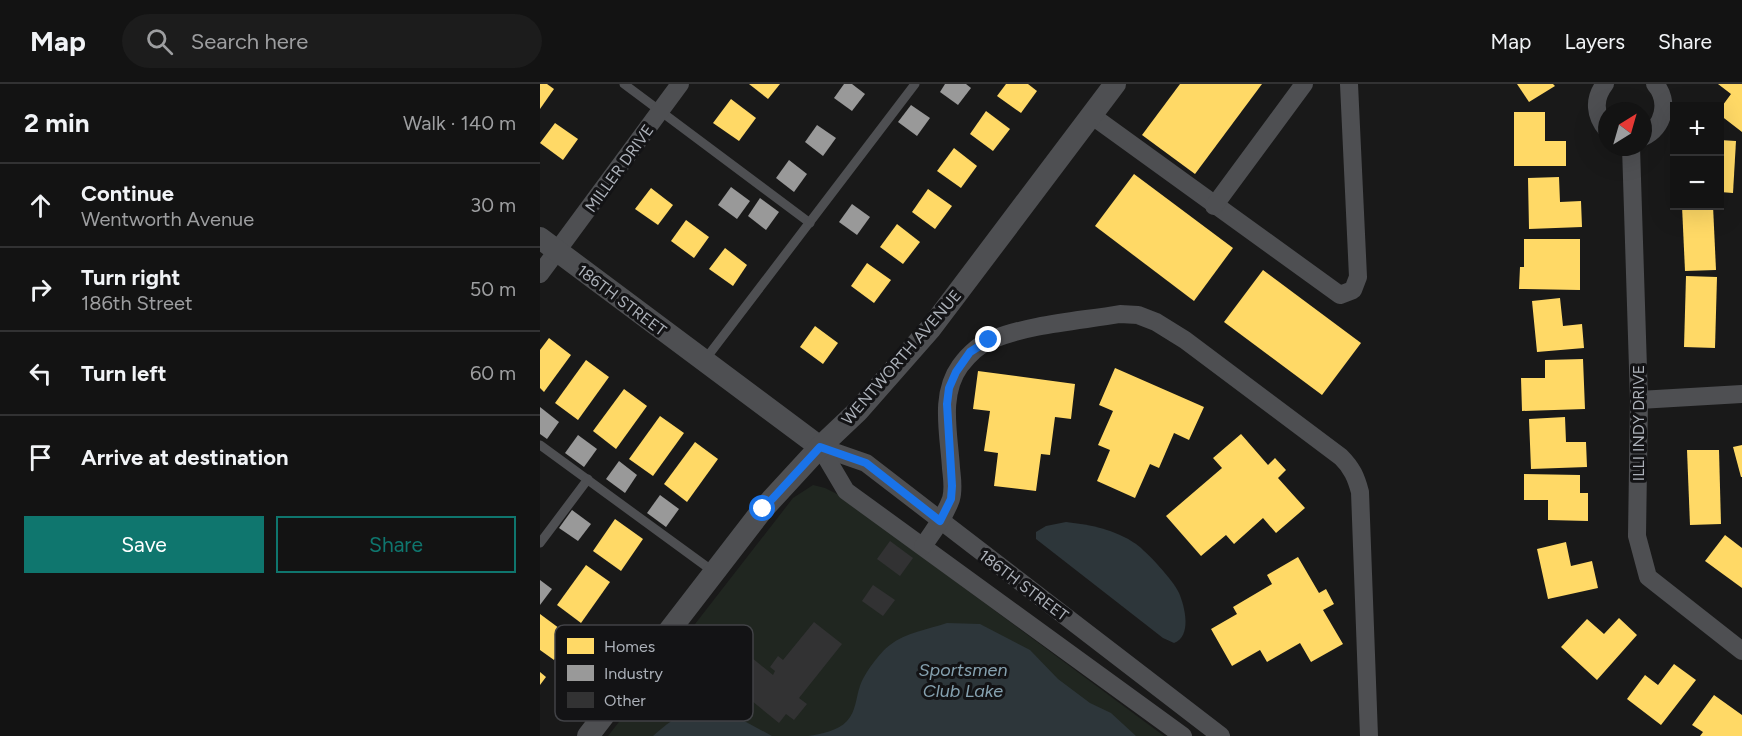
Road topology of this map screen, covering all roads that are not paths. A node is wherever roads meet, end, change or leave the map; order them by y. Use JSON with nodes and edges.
{"nodes":[{"id":1,"x":624,"y":84,"type":"edge"},
{"id":2,"x":680,"y":84,"type":"edge"},
{"id":3,"x":915,"y":84,"type":"edge"},
{"id":4,"x":1115,"y":84,"type":"edge"},
{"id":5,"x":1304,"y":84,"type":"edge"},
{"id":6,"x":1349,"y":84,"type":"edge"},
{"id":7,"x":1605,"y":84,"type":"edge"},
{"id":8,"x":1655,"y":84,"type":"edge"},
{"id":9,"x":660,"y":111,"type":"junction"},
{"id":10,"x":1092,"y":115,"type":"junction"},
{"id":11,"x":1598,"y":115,"type":"edge"},
{"id":12,"x":1652,"y":131,"type":"edge"},
{"id":13,"x":1632,"y":156,"type":"edge"},
{"id":14,"x":1214,"y":206,"type":"junction"},
{"id":15,"x":810,"y":223,"type":"junction"},
{"id":16,"x":549,"y":245,"type":"edge"},
{"id":17,"x":540,"y":274,"type":"edge"},
{"id":18,"x":704,"y":361,"type":"junction"},
{"id":19,"x":1742,"y":394,"type":"edge"},
{"id":20,"x":1639,"y":400,"type":"junction"},
{"id":21,"x":540,"y":445,"type":"edge"},
{"id":22,"x":820,"y":447,"type":"junction"},
{"id":23,"x":588,"y":479,"type":"junction"},
{"id":24,"x":940,"y":521,"type":"junction"},
{"id":25,"x":540,"y":543,"type":"edge"},
{"id":26,"x":923,"y":546,"type":"junction"},
{"id":27,"x":714,"y":572,"type":"junction"},
{"id":28,"x":673,"y":625,"type":"edge"},
{"id":29,"x":1742,"y":651,"type":"edge"},
{"id":30,"x":600,"y":721,"type":"edge"},
{"id":31,"x":588,"y":736,"type":"edge"},
{"id":32,"x":1183,"y":736,"type":"edge"},
{"id":33,"x":1221,"y":736,"type":"edge"},
{"id":34,"x":1369,"y":736,"type":"edge"}],
"edges":[{"from":1,"to":9,"type":"lane"},
{"from":2,"to":9,"type":"street","name":"MILLER DRIVE"},
{"from":3,"to":15,"type":"lane"},
{"from":4,"to":10,"type":"street","name":"WENTWORTH AVENUE"},
{"from":5,"to":14,"type":"street"},
{"from":6,"to":14,"type":"street"},
{"from":7,"to":11,"type":"street"},
{"from":8,"to":12,"type":"street"},
{"from":9,"to":15,"type":"lane"},
{"from":9,"to":16,"type":"street","name":"MILLER DRIVE"},
{"from":10,"to":14,"type":"street"},
{"from":10,"to":22,"type":"street","name":"WENTWORTH AVENUE"},
{"from":13,"to":20,"type":"street","name":"ILLI INDY DRIVE"},
{"from":15,"to":18,"type":"lane"},
{"from":16,"to":17,"type":"street","name":"MILLER DRIVE"},
{"from":16,"to":18,"type":"street","name":"186TH STREET"},
{"from":18,"to":22,"type":"street","name":"186TH STREET"},
{"from":19,"to":20,"type":"street"},
{"from":20,"to":29,"type":"street","name":"ILLI INDY DRIVE"},
{"from":21,"to":23,"type":"lane"},
{"from":22,"to":24,"type":"street","name":"186TH STREET"},
{"from":22,"to":26,"type":"street","name":"186TH STREET"},
{"from":22,"to":27,"type":"street","name":"WENTWORTH AVENUE"},
{"from":23,"to":25,"type":"lane"},
{"from":23,"to":27,"type":"lane"},
{"from":24,"to":26,"type":"street"},
{"from":24,"to":33,"type":"street","name":"186TH STREET"},
{"from":24,"to":34,"type":"street"},
{"from":26,"to":32,"type":"street","name":"186TH STREET"},
{"from":27,"to":28,"type":"street","name":"WENTWORTH AVENUE"},
{"from":30,"to":31,"type":"street","name":"WENTWORTH AVENUE"}]}
